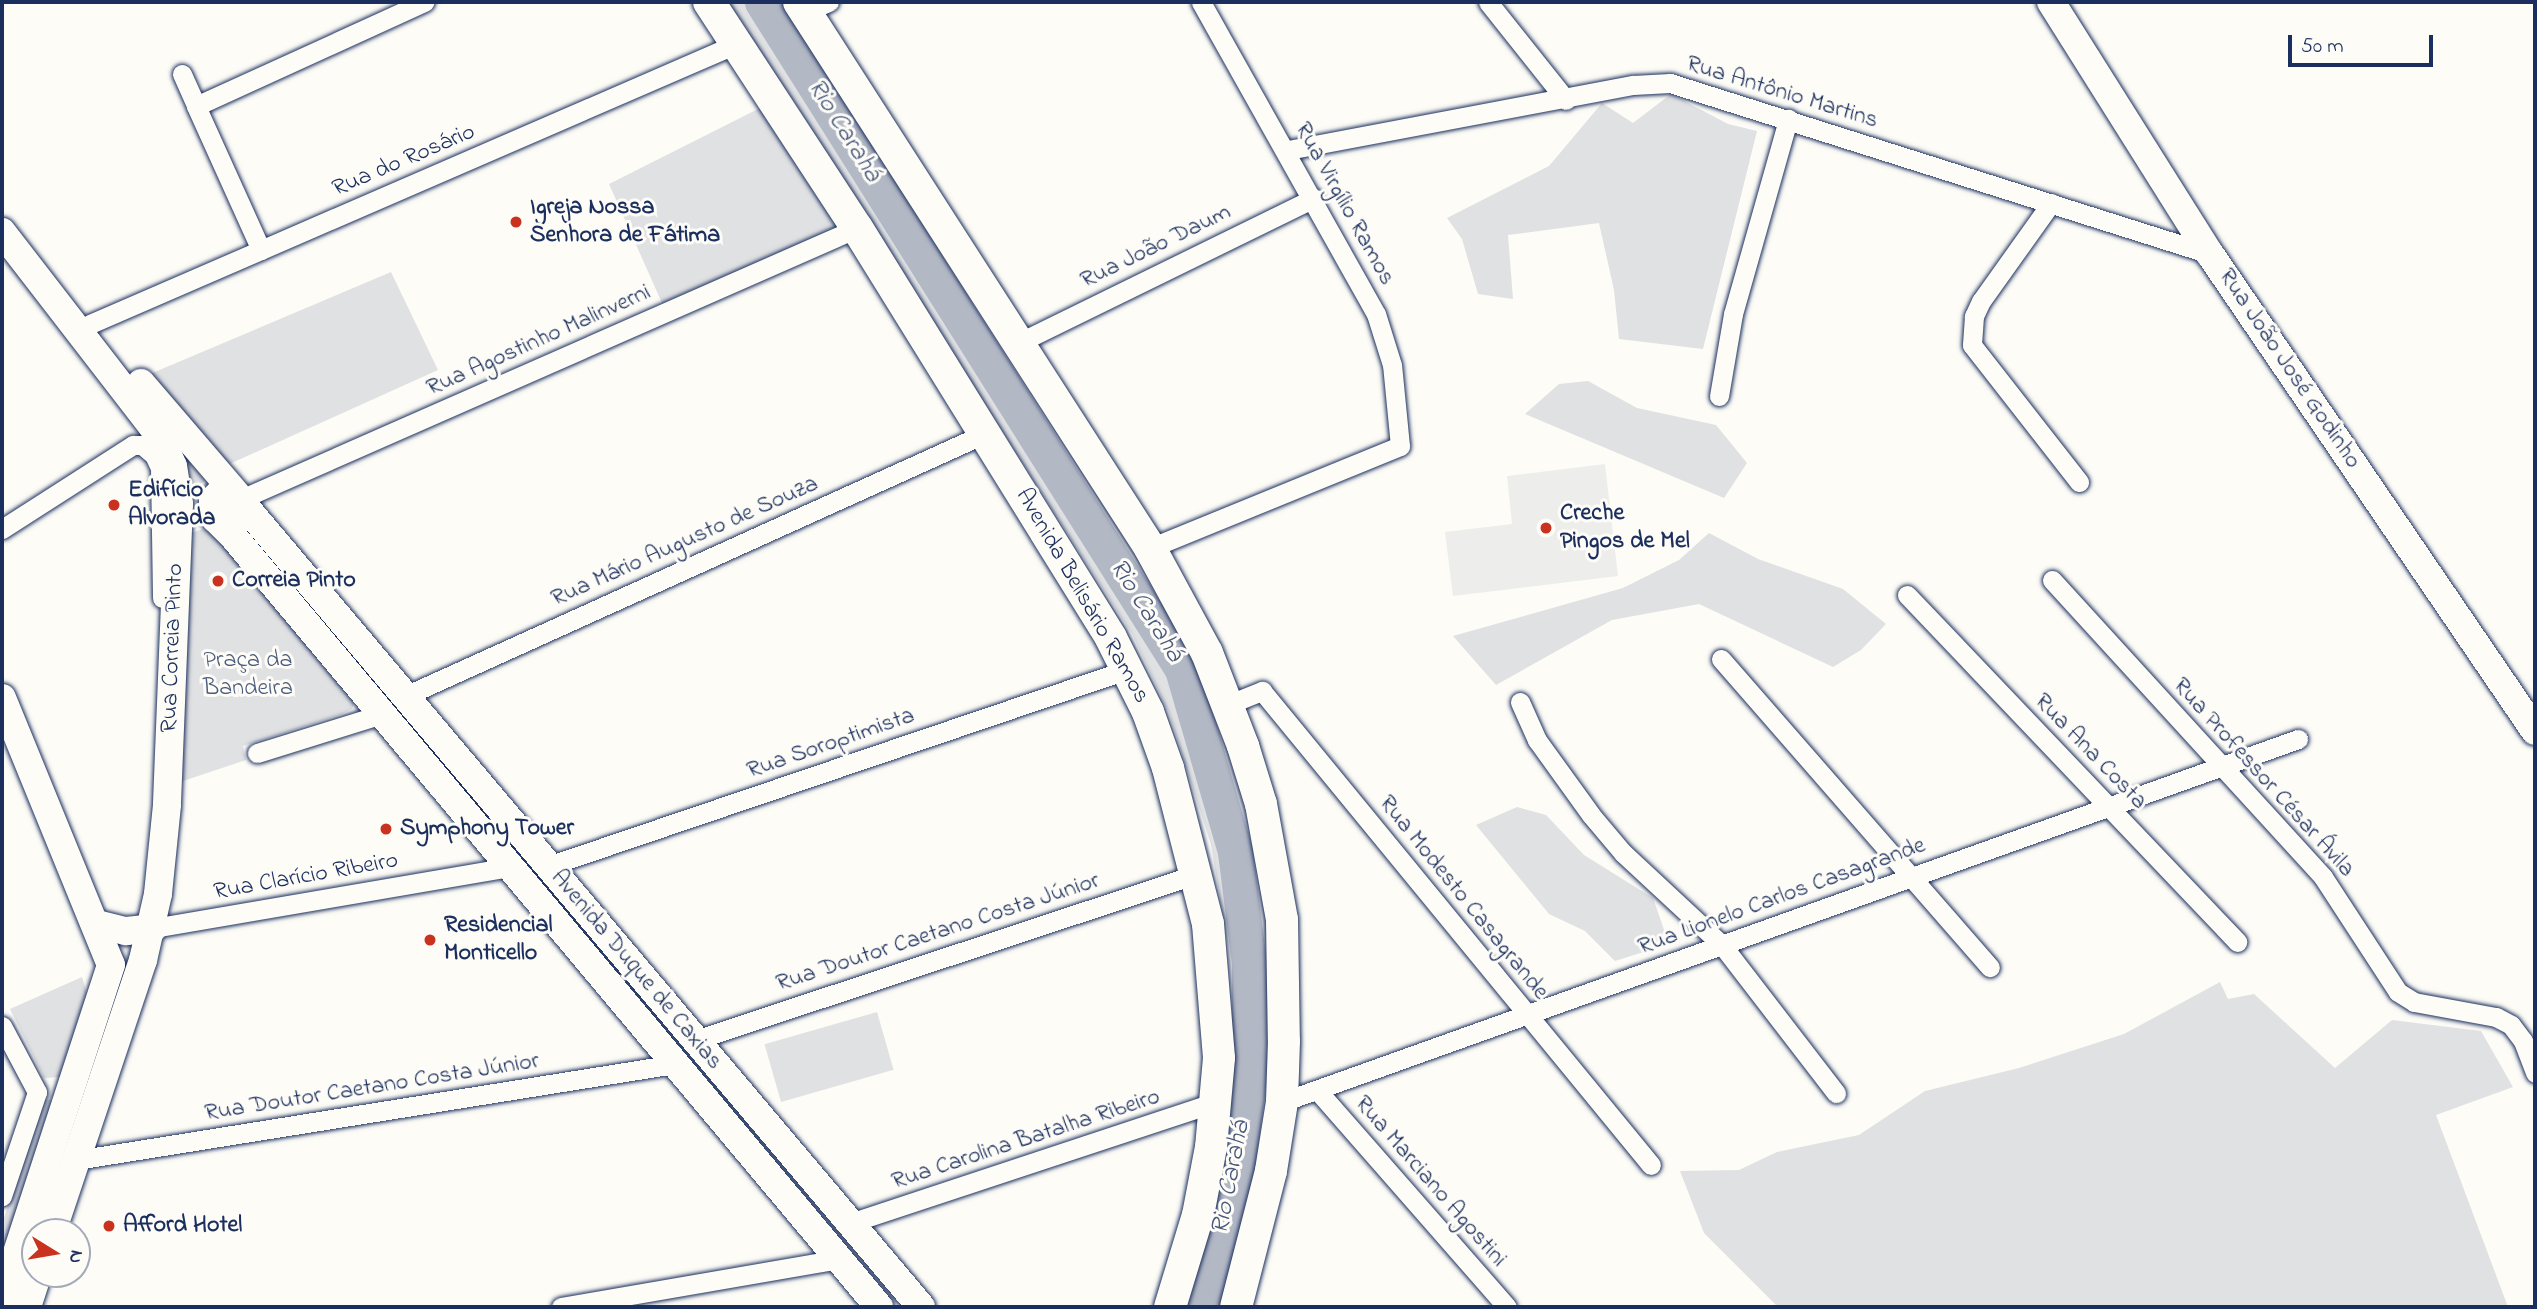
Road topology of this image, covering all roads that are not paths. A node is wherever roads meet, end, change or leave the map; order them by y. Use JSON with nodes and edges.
{"nodes":[{"id":1,"x":424,"y":2,"type":"edge"},
{"id":2,"x":709,"y":2,"type":"edge"},
{"id":3,"x":1201,"y":2,"type":"edge"},
{"id":4,"x":1488,"y":2,"type":"edge"},
{"id":5,"x":2051,"y":2,"type":"edge"},
{"id":6,"x":811,"y":5,"type":"edge"},
{"id":7,"x":736,"y":44,"type":"junction"},
{"id":8,"x":182,"y":74,"type":"dead end"},
{"id":9,"x":1566,"y":100,"type":"junction"},
{"id":10,"x":195,"y":106,"type":"junction"},
{"id":11,"x":1788,"y":119,"type":"junction"},
{"id":12,"x":1288,"y":150,"type":"junction"},
{"id":13,"x":1314,"y":198,"type":"junction"},
{"id":14,"x":2051,"y":203,"type":"junction"},
{"id":15,"x":857,"y":228,"type":"junction"},
{"id":16,"x":2,"y":232,"type":"edge"},
{"id":17,"x":261,"y":250,"type":"junction"},
{"id":18,"x":2210,"y":254,"type":"junction"},
{"id":19,"x":45,"y":283,"type":"junction"},
{"id":20,"x":90,"y":324,"type":"junction"},
{"id":21,"x":1020,"y":342,"type":"junction"},
{"id":22,"x":1719,"y":396,"type":"dead end"},
{"id":23,"x":986,"y":433,"type":"junction"},
{"id":24,"x":2079,"y":482,"type":"dead end"},
{"id":25,"x":240,"y":499,"type":"junction"},
{"id":26,"x":213,"y":515,"type":"junction"},
{"id":27,"x":178,"y":523,"type":"junction"},
{"id":28,"x":2,"y":529,"type":"edge"},
{"id":29,"x":1150,"y":548,"type":"junction"},
{"id":30,"x":2052,"y":580,"type":"dead end"},
{"id":31,"x":1907,"y":595,"type":"dead end"},
{"id":32,"x":1721,"y":659,"type":"dead end"},
{"id":33,"x":1129,"y":669,"type":"junction"},
{"id":34,"x":405,"y":696,"type":"junction"},
{"id":35,"x":2,"y":698,"type":"edge"},
{"id":36,"x":1520,"y":702,"type":"dead end"},
{"id":37,"x":1227,"y":705,"type":"junction"},
{"id":38,"x":382,"y":714,"type":"junction"},
{"id":39,"x":2535,"y":731,"type":"edge"},
{"id":40,"x":2298,"y":739,"type":"dead end"},
{"id":41,"x":169,"y":743,"type":"junction"},
{"id":42,"x":257,"y":753,"type":"dead end"},
{"id":43,"x":2221,"y":767,"type":"junction"},
{"id":44,"x":2108,"y":807,"type":"junction"},
{"id":45,"x":548,"y":866,"type":"junction"},
{"id":46,"x":510,"y":867,"type":"junction"},
{"id":47,"x":1197,"y":874,"type":"junction"},
{"id":48,"x":1912,"y":877,"type":"junction"},
{"id":49,"x":97,"y":924,"type":"junction"},
{"id":50,"x":152,"y":928,"type":"junction"},
{"id":51,"x":2238,"y":942,"type":"dead end"},
{"id":52,"x":1723,"y":944,"type":"junction"},
{"id":53,"x":1990,"y":967,"type":"dead end"},
{"id":54,"x":1527,"y":1014,"type":"junction"},
{"id":55,"x":2,"y":1026,"type":"edge"},
{"id":56,"x":695,"y":1040,"type":"junction"},
{"id":57,"x":675,"y":1065,"type":"junction"},
{"id":58,"x":2535,"y":1073,"type":"edge"},
{"id":59,"x":1317,"y":1090,"type":"junction"},
{"id":60,"x":1836,"y":1093,"type":"dead end"},
{"id":61,"x":1216,"y":1102,"type":"junction"},
{"id":62,"x":1282,"y":1102,"type":"junction"},
{"id":63,"x":76,"y":1160,"type":"junction"},
{"id":64,"x":1651,"y":1165,"type":"dead end"},
{"id":65,"x":2,"y":1196,"type":"edge"},
{"id":66,"x":57,"y":1218,"type":"edge"},
{"id":67,"x":850,"y":1223,"type":"junction"},
{"id":68,"x":838,"y":1259,"type":"junction"},
{"id":69,"x":34,"y":1288,"type":"edge"},
{"id":70,"x":2,"y":1298,"type":"edge"},
{"id":71,"x":28,"y":1307,"type":"edge"},
{"id":72,"x":561,"y":1307,"type":"edge"},
{"id":73,"x":879,"y":1307,"type":"edge"},
{"id":74,"x":921,"y":1307,"type":"edge"},
{"id":75,"x":1171,"y":1307,"type":"edge"},
{"id":76,"x":1236,"y":1307,"type":"edge"},
{"id":77,"x":1507,"y":1307,"type":"edge"}],
"edges":[{"from":1,"to":10,"type":"street"},
{"from":2,"to":7,"type":"main road","name":"Avenida Belisário Ramos"},
{"from":3,"to":12,"type":"street","name":"Rua Virgílio Ramos"},
{"from":4,"to":9,"type":"street"},
{"from":5,"to":18,"type":"main road","name":"Rua João José Godinho"},
{"from":6,"to":21,"type":"main road"},
{"from":7,"to":15,"type":"main road","name":"Avenida Belisário Ramos"},
{"from":7,"to":17,"type":"street","name":"Rua do Rosário"},
{"from":8,"to":10,"type":"street"},
{"from":9,"to":11,"type":"street","name":"Rua Antônio Martins"},
{"from":9,"to":12,"type":"street","name":"Rua Antônio Martins"},
{"from":10,"to":17,"type":"street"},
{"from":11,"to":14,"type":"street","name":"Rua Antônio Martins"},
{"from":11,"to":22,"type":"street"},
{"from":12,"to":13,"type":"street","name":"Rua Virgílio Ramos"},
{"from":13,"to":21,"type":"street","name":"Rua João Daum"},
{"from":13,"to":29,"type":"street","name":"Rua Virgílio Ramos"},
{"from":14,"to":18,"type":"street","name":"Rua Antônio Martins"},
{"from":14,"to":24,"type":"street"},
{"from":15,"to":23,"type":"main road","name":"Avenida Belisário Ramos"},
{"from":15,"to":25,"type":"street","name":"Rua Agostinho Malinverni"},
{"from":16,"to":19,"type":"main road","name":"Rua Correia Pinto"},
{"from":17,"to":20,"type":"street","name":"Rua do Rosário"},
{"from":18,"to":39,"type":"main road","name":"Rua João José Godinho"},
{"from":19,"to":20,"type":"main road","name":"Rua Correia Pinto"},
{"from":19,"to":27,"type":"main road","name":"Rua Correia Pinto"},
{"from":20,"to":25,"type":"main road","name":"Rua Correia Pinto"},
{"from":21,"to":29,"type":"main road"},
{"from":23,"to":33,"type":"main road","name":"Avenida Belisário Ramos"},
{"from":23,"to":34,"type":"street","name":"Rua Mário Augusto de Souza"},
{"from":25,"to":26,"type":"main road"},
{"from":25,"to":34,"type":"main road","name":"Avenida Duque de Caxias"},
{"from":26,"to":27,"type":"main road"},
{"from":26,"to":38,"type":"main road","name":"Avenida Duque de Caxias"},
{"from":27,"to":41,"type":"main road","name":"Rua Correia Pinto"},
{"from":28,"to":41,"type":"street"},
{"from":29,"to":37,"type":"main road"},
{"from":30,"to":43,"type":"street","name":"Rua Professor César Ávila"},
{"from":31,"to":44,"type":"street","name":"Rua Ana Costa"},
{"from":32,"to":48,"type":"street"},
{"from":33,"to":45,"type":"street","name":"Rua Soroptimista"},
{"from":33,"to":47,"type":"main road","name":"Avenida Belisário Ramos"},
{"from":34,"to":45,"type":"main road","name":"Avenida Duque de Caxias"},
{"from":35,"to":49,"type":"main road"},
{"from":36,"to":52,"type":"street"},
{"from":37,"to":54,"type":"street","name":"Rua Modesto Casagrande"},
{"from":37,"to":62,"type":"main road"},
{"from":38,"to":42,"type":"street"},
{"from":38,"to":46,"type":"main road","name":"Avenida Duque de Caxias"},
{"from":40,"to":43,"type":"street","name":"Rua Lionelo Carlos Casagrande"},
{"from":41,"to":50,"type":"main road","name":"Rua Correia Pinto"},
{"from":43,"to":44,"type":"street","name":"Rua Lionelo Carlos Casagrande"},
{"from":43,"to":58,"type":"street","name":"Rua Professor César Ávila"},
{"from":44,"to":48,"type":"street","name":"Rua Lionelo Carlos Casagrande"},
{"from":44,"to":51,"type":"street","name":"Rua Ana Costa"},
{"from":45,"to":56,"type":"main road","name":"Avenida Duque de Caxias"},
{"from":46,"to":50,"type":"street","name":"Rua Clarício Ribeiro"},
{"from":46,"to":57,"type":"main road","name":"Avenida Duque de Caxias"},
{"from":47,"to":56,"type":"street","name":"Rua Doutor Caetano Costa Júnior"},
{"from":47,"to":61,"type":"main road","name":"Avenida Belisário Ramos"},
{"from":48,"to":52,"type":"street","name":"Rua Lionelo Carlos Casagrande"},
{"from":48,"to":53,"type":"street"},
{"from":49,"to":50,"type":"main road"},
{"from":49,"to":70,"type":"main road"},
{"from":50,"to":63,"type":"main road","name":"Rua Correia Pinto"},
{"from":52,"to":54,"type":"street","name":"Rua Lionelo Carlos Casagrande"},
{"from":52,"to":60,"type":"street"},
{"from":54,"to":59,"type":"street","name":"Rua Lionelo Carlos Casagrande"},
{"from":54,"to":64,"type":"street","name":"Rua Modesto Casagrande"},
{"from":55,"to":65,"type":"street"},
{"from":56,"to":67,"type":"main road","name":"Avenida Duque de Caxias"},
{"from":57,"to":63,"type":"street","name":"Rua Doutor Caetano Costa Júnior"},
{"from":57,"to":68,"type":"main road","name":"Avenida Duque de Caxias"},
{"from":59,"to":62,"type":"street","name":"Rua Lionelo Carlos Casagrande"},
{"from":59,"to":77,"type":"street","name":"Rua Marciano Agostini"},
{"from":61,"to":67,"type":"street","name":"Rua Carolina Batalha Ribeiro"},
{"from":61,"to":75,"type":"main road","name":"Avenida Belisário Ramos"},
{"from":62,"to":76,"type":"main road"},
{"from":63,"to":66,"type":"main road","name":"Rua Correia Pinto"},
{"from":67,"to":74,"type":"main road","name":"Avenida Duque de Caxias"},
{"from":68,"to":72,"type":"street"},
{"from":68,"to":73,"type":"main road","name":"Avenida Duque de Caxias"},
{"from":69,"to":71,"type":"main road"}]}
